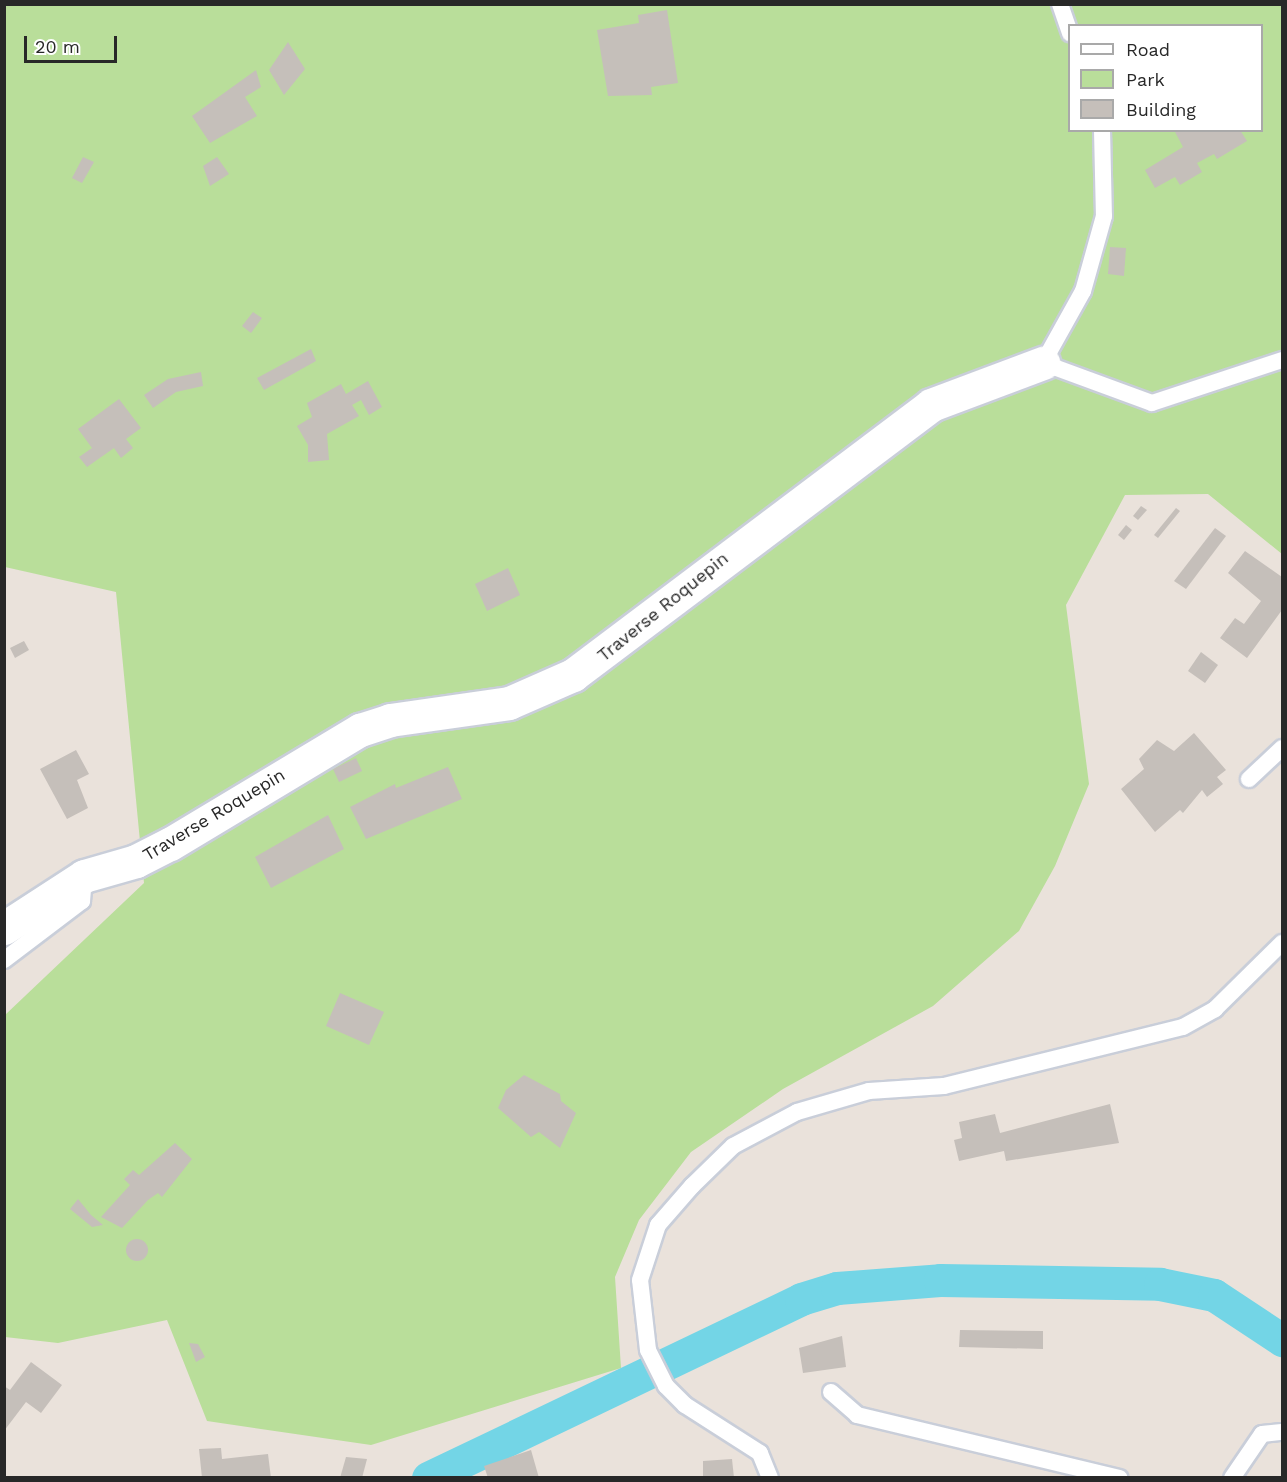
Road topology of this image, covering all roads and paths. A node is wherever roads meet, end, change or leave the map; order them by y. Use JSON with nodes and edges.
{"nodes":[{"id":1,"x":1060,"y":4,"type":"edge"},
{"id":2,"x":1068,"y":27,"type":"edge"},
{"id":3,"x":1102,"y":132,"type":"edge"},
{"id":4,"x":1282,"y":360,"type":"edge"},
{"id":5,"x":1043,"y":363,"type":"junction"},
{"id":6,"x":1282,"y":748,"type":"edge"},
{"id":7,"x":1249,"y":779,"type":"dead end"},
{"id":8,"x":84,"y":876,"type":"junction"},
{"id":9,"x":4,"y":928,"type":"edge"},
{"id":10,"x":1282,"y":943,"type":"edge"},
{"id":11,"x":4,"y":960,"type":"edge"},
{"id":12,"x":831,"y":1392,"type":"dead end"},
{"id":13,"x":1282,"y":1432,"type":"edge"},
{"id":14,"x":770,"y":1478,"type":"edge"},
{"id":15,"x":1120,"y":1478,"type":"edge"},
{"id":16,"x":1232,"y":1478,"type":"edge"}],
"edges":[{"from":1,"to":2,"type":"lane"},
{"from":3,"to":5,"type":"lane"},
{"from":4,"to":5,"type":"lane"},
{"from":5,"to":8,"type":"street","name":"Traverse Roquepin"},
{"from":6,"to":7,"type":"lane"},
{"from":8,"to":9,"type":"street","name":"Traverse Roquepin"},
{"from":8,"to":11,"type":"lane"},
{"from":10,"to":14,"type":"lane"},
{"from":12,"to":15,"type":"lane"},
{"from":13,"to":16,"type":"lane"}]}
